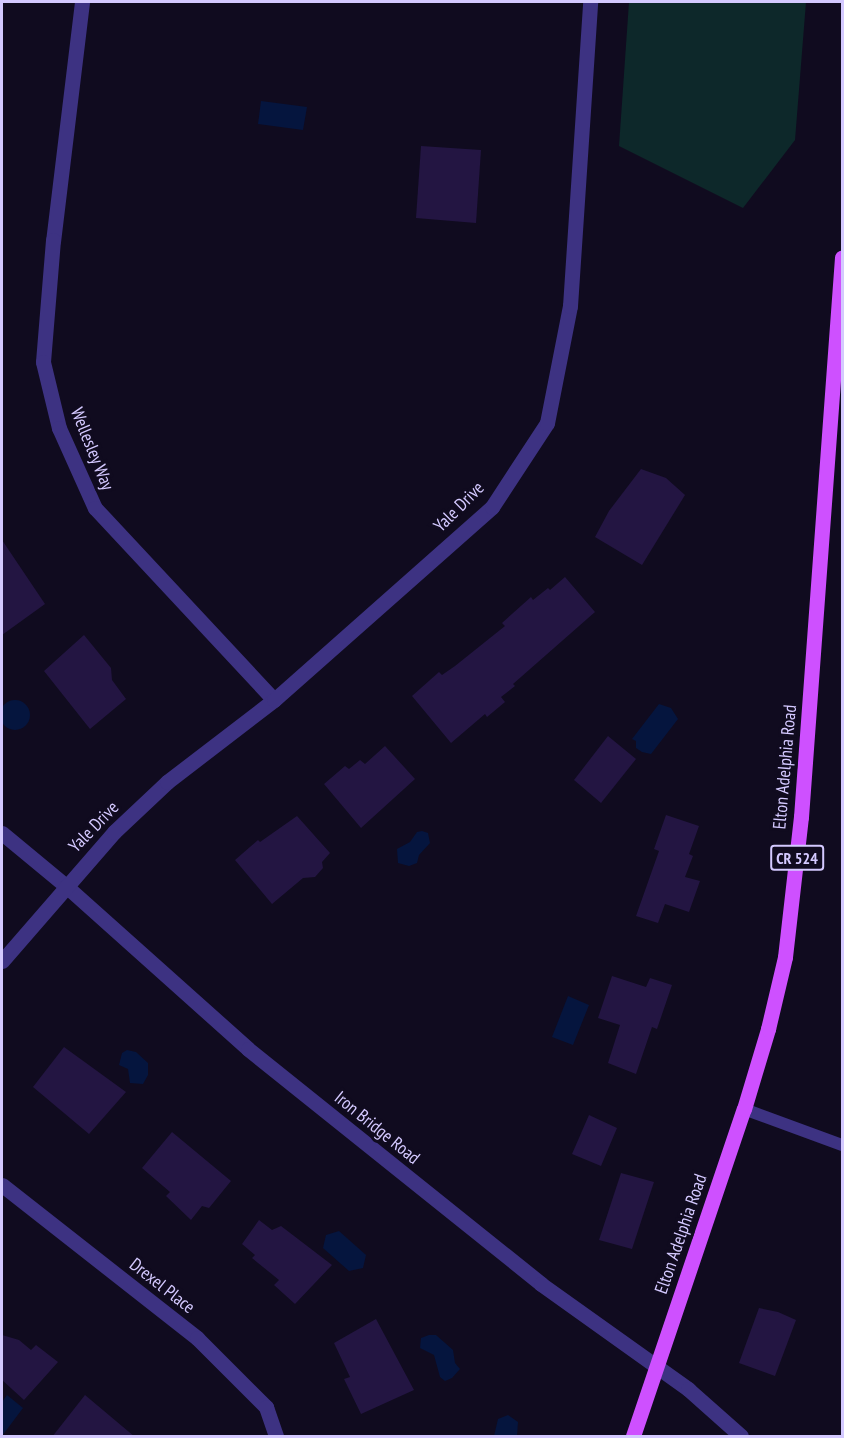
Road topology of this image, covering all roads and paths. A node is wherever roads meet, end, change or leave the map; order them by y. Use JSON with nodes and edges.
{"nodes":[{"id":1,"x":82,"y":2,"type":"edge"},
{"id":2,"x":591,"y":2,"type":"edge"},
{"id":3,"x":843,"y":257,"type":"edge"},
{"id":4,"x":274,"y":700,"type":"junction"},
{"id":5,"x":2,"y":834,"type":"edge"},
{"id":6,"x":66,"y":886,"type":"junction"},
{"id":7,"x":2,"y":961,"type":"edge"},
{"id":8,"x":744,"y":1109,"type":"junction"},
{"id":9,"x":843,"y":1145,"type":"edge"},
{"id":10,"x":2,"y":1185,"type":"edge"},
{"id":11,"x":656,"y":1367,"type":"junction"},
{"id":12,"x":276,"y":1437,"type":"edge"},
{"id":13,"x":633,"y":1437,"type":"edge"},
{"id":14,"x":741,"y":1437,"type":"edge"}],
"edges":[{"from":1,"to":4,"type":"street","name":"Wellesley Way"},
{"from":2,"to":4,"type":"street","name":"Yale Drive"},
{"from":3,"to":8,"type":"main road","name":"Elton Adelphia Road","number":"CR 524"},
{"from":4,"to":6,"type":"street","name":"Yale Drive"},
{"from":5,"to":6,"type":"street","name":"Iron Bridge Road"},
{"from":6,"to":7,"type":"street","name":"Yale Drive"},
{"from":6,"to":11,"type":"street","name":"Iron Bridge Road"},
{"from":8,"to":9,"type":"lane"},
{"from":8,"to":11,"type":"main road","name":"Elton Adelphia Road","number":"CR 524"},
{"from":10,"to":12,"type":"street","name":"Drexel Place"},
{"from":11,"to":13,"type":"main road","name":"Elton Adelphia Road","number":"CR 524"},
{"from":11,"to":14,"type":"street","name":"Iron Bridge Road"}]}
